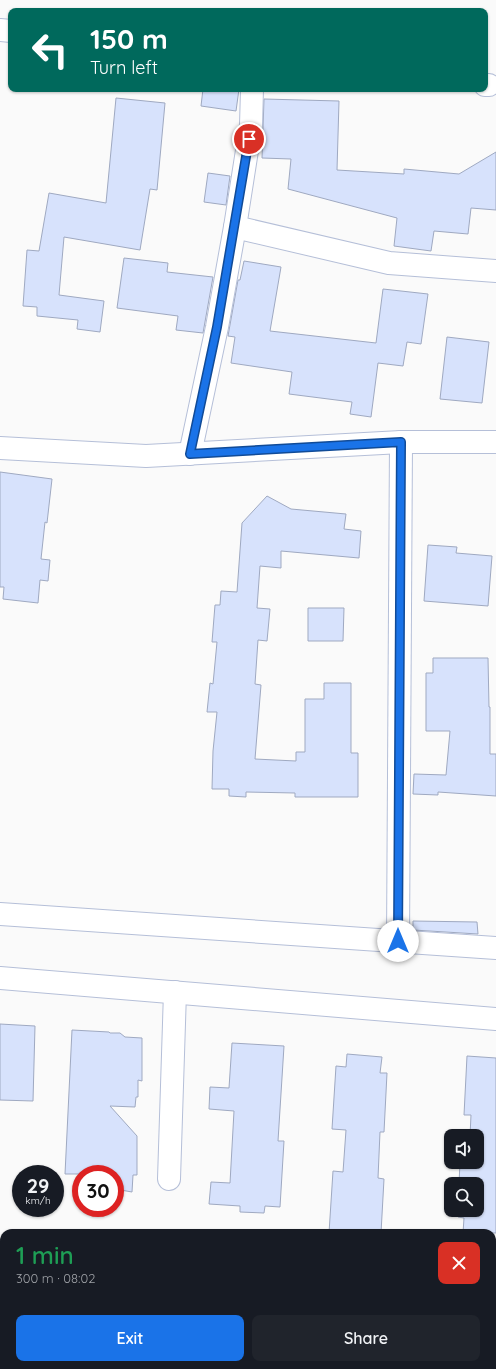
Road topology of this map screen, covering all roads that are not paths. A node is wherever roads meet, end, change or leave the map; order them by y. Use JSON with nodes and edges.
{"nodes":[{"id":1,"x":252,"y":92,"type":"edge"},
{"id":2,"x":235,"y":227,"type":"junction"},
{"id":3,"x":496,"y":271,"type":"edge"},
{"id":4,"x":401,"y":442,"type":"junction"},
{"id":5,"x":496,"y":442,"type":"edge"},
{"id":6,"x":0,"y":448,"type":"edge"},
{"id":7,"x":190,"y":454,"type":"junction"},
{"id":8,"x":0,"y":914,"type":"edge"},
{"id":9,"x":398,"y":941,"type":"junction"},
{"id":10,"x":496,"y":948,"type":"edge"},
{"id":11,"x":0,"y":978,"type":"edge"},
{"id":12,"x":175,"y":992,"type":"junction"},
{"id":13,"x":496,"y":1020,"type":"edge"},
{"id":14,"x":169,"y":1179,"type":"dead end"}],
"edges":[{"from":1,"to":2,"type":"street"},
{"from":2,"to":3,"type":"street"},
{"from":2,"to":7,"type":"street"},
{"from":4,"to":5,"type":"street"},
{"from":4,"to":7,"type":"street"},
{"from":4,"to":9,"type":"street"},
{"from":6,"to":7,"type":"street"},
{"from":8,"to":9,"type":"street"},
{"from":9,"to":10,"type":"street"},
{"from":11,"to":12,"type":"street"},
{"from":12,"to":13,"type":"street"},
{"from":12,"to":14,"type":"street"}]}
